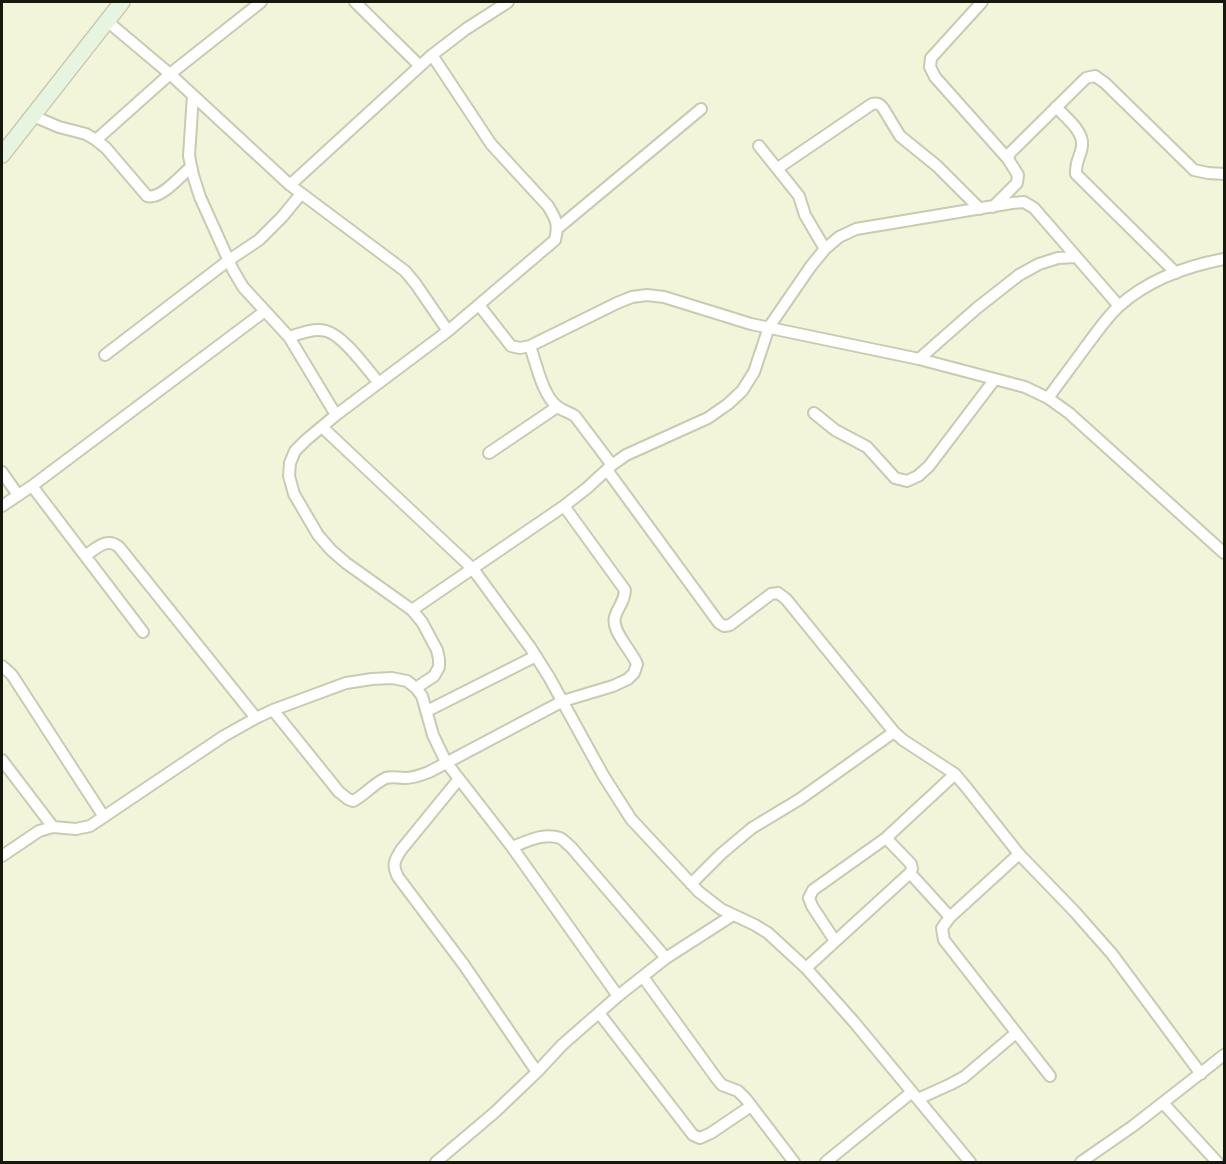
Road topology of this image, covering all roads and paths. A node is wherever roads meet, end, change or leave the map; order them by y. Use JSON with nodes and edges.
{"nodes":[{"id":1,"x":122,"y":2,"type":"edge"},
{"id":2,"x":261,"y":2,"type":"edge"},
{"id":3,"x":355,"y":2,"type":"edge"},
{"id":4,"x":508,"y":2,"type":"edge"},
{"id":5,"x":982,"y":2,"type":"edge"},
{"id":6,"x":107,"y":21,"type":"junction"},
{"id":7,"x":432,"y":55,"type":"junction"},
{"id":8,"x":420,"y":66,"type":"junction"},
{"id":9,"x":170,"y":74,"type":"junction"},
{"id":10,"x":193,"y":95,"type":"junction"},
{"id":11,"x":1056,"y":108,"type":"junction"},
{"id":12,"x":701,"y":110,"type":"dead end"},
{"id":13,"x":33,"y":116,"type":"junction"},
{"id":14,"x":96,"y":140,"type":"junction"},
{"id":15,"x":759,"y":146,"type":"dead end"},
{"id":16,"x":4,"y":149,"type":"edge"},
{"id":17,"x":1008,"y":159,"type":"junction"},
{"id":18,"x":191,"y":167,"type":"junction"},
{"id":19,"x":778,"y":168,"type":"junction"},
{"id":20,"x":1224,"y":174,"type":"edge"},
{"id":21,"x":290,"y":185,"type":"junction"},
{"id":22,"x":301,"y":194,"type":"junction"},
{"id":23,"x":992,"y":207,"type":"junction"},
{"id":24,"x":980,"y":209,"type":"junction"},
{"id":25,"x":558,"y":228,"type":"junction"},
{"id":26,"x":825,"y":249,"type":"junction"},
{"id":27,"x":1076,"y":257,"type":"junction"},
{"id":28,"x":1224,"y":259,"type":"edge"},
{"id":29,"x":228,"y":260,"type":"junction"},
{"id":30,"x":1176,"y":273,"type":"junction"},
{"id":31,"x":479,"y":305,"type":"junction"},
{"id":32,"x":1119,"y":306,"type":"junction"},
{"id":33,"x":265,"y":310,"type":"junction"},
{"id":34,"x":769,"y":327,"type":"junction"},
{"id":35,"x":448,"y":331,"type":"junction"},
{"id":36,"x":289,"y":337,"type":"junction"},
{"id":37,"x":530,"y":346,"type":"junction"},
{"id":38,"x":105,"y":356,"type":"dead end"},
{"id":39,"x":919,"y":359,"type":"junction"},
{"id":40,"x":995,"y":379,"type":"junction"},
{"id":41,"x":379,"y":382,"type":"junction"},
{"id":42,"x":1048,"y":398,"type":"junction"},
{"id":43,"x":557,"y":407,"type":"junction"},
{"id":44,"x":814,"y":413,"type":"dead end"},
{"id":45,"x":336,"y":415,"type":"junction"},
{"id":46,"x":322,"y":427,"type":"junction"},
{"id":47,"x":489,"y":453,"type":"dead end"},
{"id":48,"x":609,"y":467,"type":"junction"},
{"id":49,"x":2,"y":472,"type":"edge"},
{"id":50,"x":32,"y":486,"type":"junction"},
{"id":51,"x":18,"y":495,"type":"junction"},
{"id":52,"x":2,"y":506,"type":"edge"},
{"id":53,"x":564,"y":506,"type":"junction"},
{"id":54,"x":1224,"y":553,"type":"edge"},
{"id":55,"x":86,"y":555,"type":"junction"},
{"id":56,"x":473,"y":569,"type":"junction"},
{"id":57,"x":412,"y":610,"type":"junction"},
{"id":58,"x":143,"y":632,"type":"dead end"},
{"id":59,"x":536,"y":656,"type":"junction"},
{"id":60,"x":2,"y":666,"type":"edge"},
{"id":61,"x":416,"y":688,"type":"junction"},
{"id":62,"x":563,"y":701,"type":"junction"},
{"id":63,"x":273,"y":710,"type":"junction"},
{"id":64,"x":427,"y":711,"type":"junction"},
{"id":65,"x":256,"y":718,"type":"junction"},
{"id":66,"x":894,"y":732,"type":"junction"},
{"id":67,"x":2,"y":760,"type":"edge"},
{"id":68,"x":446,"y":762,"type":"junction"},
{"id":69,"x":955,"y":774,"type":"junction"},
{"id":70,"x":459,"y":779,"type":"junction"},
{"id":71,"x":104,"y":817,"type":"junction"},
{"id":72,"x":53,"y":827,"type":"junction"},
{"id":73,"x":886,"y":838,"type":"junction"},
{"id":74,"x":512,"y":847,"type":"junction"},
{"id":75,"x":1019,"y":854,"type":"junction"},
{"id":76,"x":2,"y":856,"type":"edge"},
{"id":77,"x":910,"y":873,"type":"junction"},
{"id":78,"x":691,"y":884,"type":"junction"},
{"id":79,"x":733,"y":915,"type":"junction"},
{"id":80,"x":950,"y":917,"type":"junction"},
{"id":81,"x":835,"y":941,"type":"junction"},
{"id":82,"x":666,"y":958,"type":"junction"},
{"id":83,"x":806,"y":968,"type":"junction"},
{"id":84,"x":643,"y":977,"type":"junction"},
{"id":85,"x":618,"y":996,"type":"junction"},
{"id":86,"x":598,"y":1013,"type":"junction"},
{"id":87,"x":1016,"y":1033,"type":"junction"},
{"id":88,"x":1224,"y":1055,"type":"edge"},
{"id":89,"x":537,"y":1072,"type":"junction"},
{"id":90,"x":1201,"y":1074,"type":"junction"},
{"id":91,"x":1050,"y":1076,"type":"dead end"},
{"id":92,"x":915,"y":1096,"type":"junction"},
{"id":93,"x":1163,"y":1103,"type":"junction"},
{"id":94,"x":751,"y":1106,"type":"junction"},
{"id":95,"x":436,"y":1162,"type":"edge"},
{"id":96,"x":794,"y":1162,"type":"edge"},
{"id":97,"x":826,"y":1162,"type":"edge"},
{"id":98,"x":970,"y":1162,"type":"edge"},
{"id":99,"x":1081,"y":1162,"type":"edge"},
{"id":100,"x":1217,"y":1162,"type":"edge"}],
"edges":[{"from":1,"to":6,"type":"street"},
{"from":2,"to":9,"type":"street"},
{"from":3,"to":8,"type":"street"},
{"from":4,"to":7,"type":"street"},
{"from":5,"to":17,"type":"street"},
{"from":6,"to":9,"type":"street"},
{"from":6,"to":13,"type":"street"},
{"from":7,"to":8,"type":"street"},
{"from":7,"to":25,"type":"street"},
{"from":8,"to":21,"type":"street"},
{"from":9,"to":10,"type":"street"},
{"from":9,"to":14,"type":"street"},
{"from":10,"to":18,"type":"street"},
{"from":10,"to":21,"type":"street"},
{"from":11,"to":17,"type":"street"},
{"from":11,"to":20,"type":"street"},
{"from":11,"to":30,"type":"street"},
{"from":12,"to":25,"type":"street"},
{"from":13,"to":14,"type":"street"},
{"from":13,"to":16,"type":"street"},
{"from":14,"to":18,"type":"street"},
{"from":15,"to":19,"type":"street"},
{"from":17,"to":23,"type":"street"},
{"from":18,"to":29,"type":"street"},
{"from":19,"to":24,"type":"street"},
{"from":19,"to":26,"type":"street"},
{"from":21,"to":22,"type":"street"},
{"from":22,"to":29,"type":"street"},
{"from":22,"to":35,"type":"street"},
{"from":23,"to":24,"type":"street"},
{"from":23,"to":27,"type":"street"},
{"from":24,"to":26,"type":"street"},
{"from":25,"to":31,"type":"street"},
{"from":26,"to":34,"type":"street"},
{"from":27,"to":32,"type":"street"},
{"from":27,"to":39,"type":"street"},
{"from":28,"to":30,"type":"street"},
{"from":29,"to":33,"type":"street"},
{"from":29,"to":38,"type":"street"},
{"from":30,"to":32,"type":"street"},
{"from":31,"to":35,"type":"street"},
{"from":31,"to":37,"type":"street"},
{"from":32,"to":42,"type":"street"},
{"from":33,"to":36,"type":"street"},
{"from":33,"to":50,"type":"street"},
{"from":34,"to":37,"type":"street"},
{"from":34,"to":39,"type":"street"},
{"from":34,"to":48,"type":"street"},
{"from":35,"to":41,"type":"street"},
{"from":36,"to":41,"type":"street"},
{"from":36,"to":45,"type":"street"},
{"from":37,"to":43,"type":"street"},
{"from":39,"to":40,"type":"street"},
{"from":40,"to":42,"type":"street"},
{"from":40,"to":44,"type":"street"},
{"from":41,"to":45,"type":"street"},
{"from":42,"to":54,"type":"street"},
{"from":43,"to":47,"type":"street"},
{"from":43,"to":48,"type":"street"},
{"from":45,"to":46,"type":"street"},
{"from":46,"to":56,"type":"street"},
{"from":46,"to":57,"type":"street"},
{"from":48,"to":53,"type":"street"},
{"from":48,"to":66,"type":"street"},
{"from":49,"to":51,"type":"street"},
{"from":50,"to":51,"type":"street"},
{"from":50,"to":55,"type":"street"},
{"from":51,"to":52,"type":"street"},
{"from":53,"to":56,"type":"street"},
{"from":53,"to":62,"type":"street"},
{"from":55,"to":58,"type":"street"},
{"from":55,"to":65,"type":"street"},
{"from":56,"to":57,"type":"street"},
{"from":56,"to":59,"type":"street"},
{"from":57,"to":61,"type":"street"},
{"from":59,"to":62,"type":"street"},
{"from":59,"to":64,"type":"street"},
{"from":60,"to":71,"type":"street"},
{"from":61,"to":63,"type":"street"},
{"from":61,"to":64,"type":"street"},
{"from":62,"to":68,"type":"street"},
{"from":62,"to":78,"type":"street"},
{"from":63,"to":65,"type":"street"},
{"from":63,"to":68,"type":"street"},
{"from":64,"to":68,"type":"street"},
{"from":65,"to":71,"type":"street"},
{"from":66,"to":69,"type":"street"},
{"from":66,"to":78,"type":"street"},
{"from":67,"to":72,"type":"street"},
{"from":68,"to":70,"type":"street"},
{"from":69,"to":73,"type":"street"},
{"from":69,"to":75,"type":"street"},
{"from":70,"to":74,"type":"street"},
{"from":70,"to":89,"type":"street"},
{"from":71,"to":72,"type":"street"},
{"from":72,"to":76,"type":"street"},
{"from":73,"to":77,"type":"street"},
{"from":73,"to":81,"type":"street"},
{"from":74,"to":82,"type":"street"},
{"from":74,"to":85,"type":"street"},
{"from":75,"to":80,"type":"street"},
{"from":75,"to":90,"type":"street"},
{"from":77,"to":80,"type":"street"},
{"from":77,"to":81,"type":"street"},
{"from":78,"to":79,"type":"street"},
{"from":79,"to":82,"type":"street"},
{"from":79,"to":83,"type":"street"},
{"from":80,"to":87,"type":"street"},
{"from":81,"to":83,"type":"street"},
{"from":82,"to":84,"type":"street"},
{"from":83,"to":92,"type":"street"},
{"from":84,"to":85,"type":"street"},
{"from":84,"to":94,"type":"street"},
{"from":85,"to":86,"type":"street"},
{"from":86,"to":89,"type":"street"},
{"from":86,"to":94,"type":"street"},
{"from":87,"to":91,"type":"street"},
{"from":87,"to":92,"type":"street"},
{"from":88,"to":90,"type":"street"},
{"from":89,"to":95,"type":"street"},
{"from":90,"to":93,"type":"street"},
{"from":92,"to":97,"type":"street"},
{"from":92,"to":98,"type":"street"},
{"from":93,"to":99,"type":"street"},
{"from":93,"to":100,"type":"street"},
{"from":94,"to":96,"type":"street"}]}
